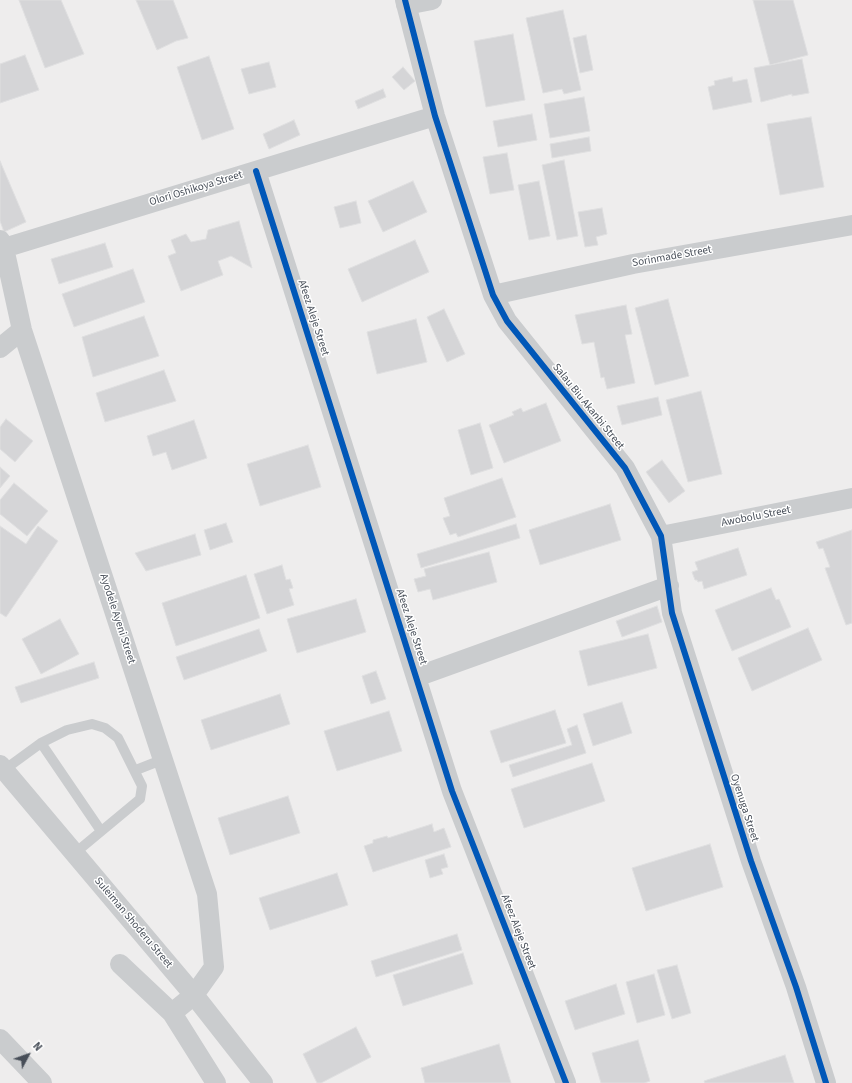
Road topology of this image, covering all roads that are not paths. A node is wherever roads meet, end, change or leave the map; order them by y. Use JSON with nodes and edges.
{"nodes":[{"id":1,"x":432,"y":0,"type":"edge"},
{"id":2,"x":405,"y":3,"type":"edge"},
{"id":3,"x":434,"y":116,"type":"junction"},
{"id":4,"x":256,"y":171,"type":"junction"},
{"id":5,"x":852,"y":225,"type":"edge"},
{"id":6,"x":2,"y":244,"type":"edge"},
{"id":7,"x":493,"y":295,"type":"junction"},
{"id":8,"x":22,"y":330,"type":"junction"},
{"id":9,"x":0,"y":348,"type":"edge"},
{"id":10,"x":852,"y":498,"type":"edge"},
{"id":11,"x":661,"y":536,"type":"junction"},
{"id":12,"x":669,"y":586,"type":"junction"},
{"id":13,"x":416,"y":677,"type":"junction"},
{"id":14,"x":42,"y":743,"type":"junction"},
{"id":15,"x":164,"y":759,"type":"junction"},
{"id":16,"x":2,"y":767,"type":"edge"},
{"id":17,"x":136,"y":770,"type":"junction"},
{"id":18,"x":101,"y":831,"type":"junction"},
{"id":19,"x":75,"y":853,"type":"junction"},
{"id":20,"x":120,"y":964,"type":"dead end"},
{"id":21,"x":194,"y":995,"type":"junction"},
{"id":22,"x":172,"y":1013,"type":"junction"},
{"id":23,"x":0,"y":1039,"type":"edge"},
{"id":24,"x":42,"y":1083,"type":"edge"},
{"id":25,"x":216,"y":1083,"type":"edge"},
{"id":26,"x":263,"y":1083,"type":"edge"},
{"id":27,"x":566,"y":1083,"type":"edge"},
{"id":28,"x":826,"y":1083,"type":"edge"}],
"edges":[{"from":1,"to":2,"type":"street"},
{"from":2,"to":3,"type":"street","name":"Salau Biu Akanbi Street"},
{"from":3,"to":4,"type":"street","name":"Olori Oshikoya Street"},
{"from":3,"to":7,"type":"street","name":"Salau Biu Akanbi Street"},
{"from":4,"to":6,"type":"street","name":"Olori Oshikoya Street"},
{"from":4,"to":13,"type":"street","name":"Afeez Aleje Street"},
{"from":5,"to":7,"type":"street","name":"Sorinmade Street"},
{"from":6,"to":8,"type":"street","name":"Ayodele Ayeni Street"},
{"from":7,"to":11,"type":"street","name":"Salau Biu Akanbi Street"},
{"from":8,"to":9,"type":"street"},
{"from":8,"to":15,"type":"street","name":"Ayodele Ayeni Street"},
{"from":10,"to":11,"type":"street","name":"Awobolu Street"},
{"from":11,"to":12,"type":"street","name":"Oyenuga Street"},
{"from":12,"to":13,"type":"street"},
{"from":12,"to":28,"type":"street","name":"Oyenuga Street"},
{"from":13,"to":27,"type":"street","name":"Afeez Aleje Street"},
{"from":14,"to":16,"type":"lane"},
{"from":14,"to":17,"type":"lane"},
{"from":14,"to":18,"type":"lane"},
{"from":15,"to":17,"type":"lane"},
{"from":15,"to":21,"type":"street","name":"Ayodele Ayeni Street"},
{"from":16,"to":19,"type":"street","name":"Suleiman Shoderu Street"},
{"from":17,"to":18,"type":"lane"},
{"from":18,"to":19,"type":"lane"},
{"from":19,"to":21,"type":"street","name":"Suleiman Shoderu Street"},
{"from":20,"to":22,"type":"street"},
{"from":21,"to":22,"type":"street","name":"Ayodele Ayeni Street"},
{"from":21,"to":26,"type":"street","name":"Suleiman Shoderu Street"},
{"from":22,"to":25,"type":"street"},
{"from":23,"to":24,"type":"street"}]}
